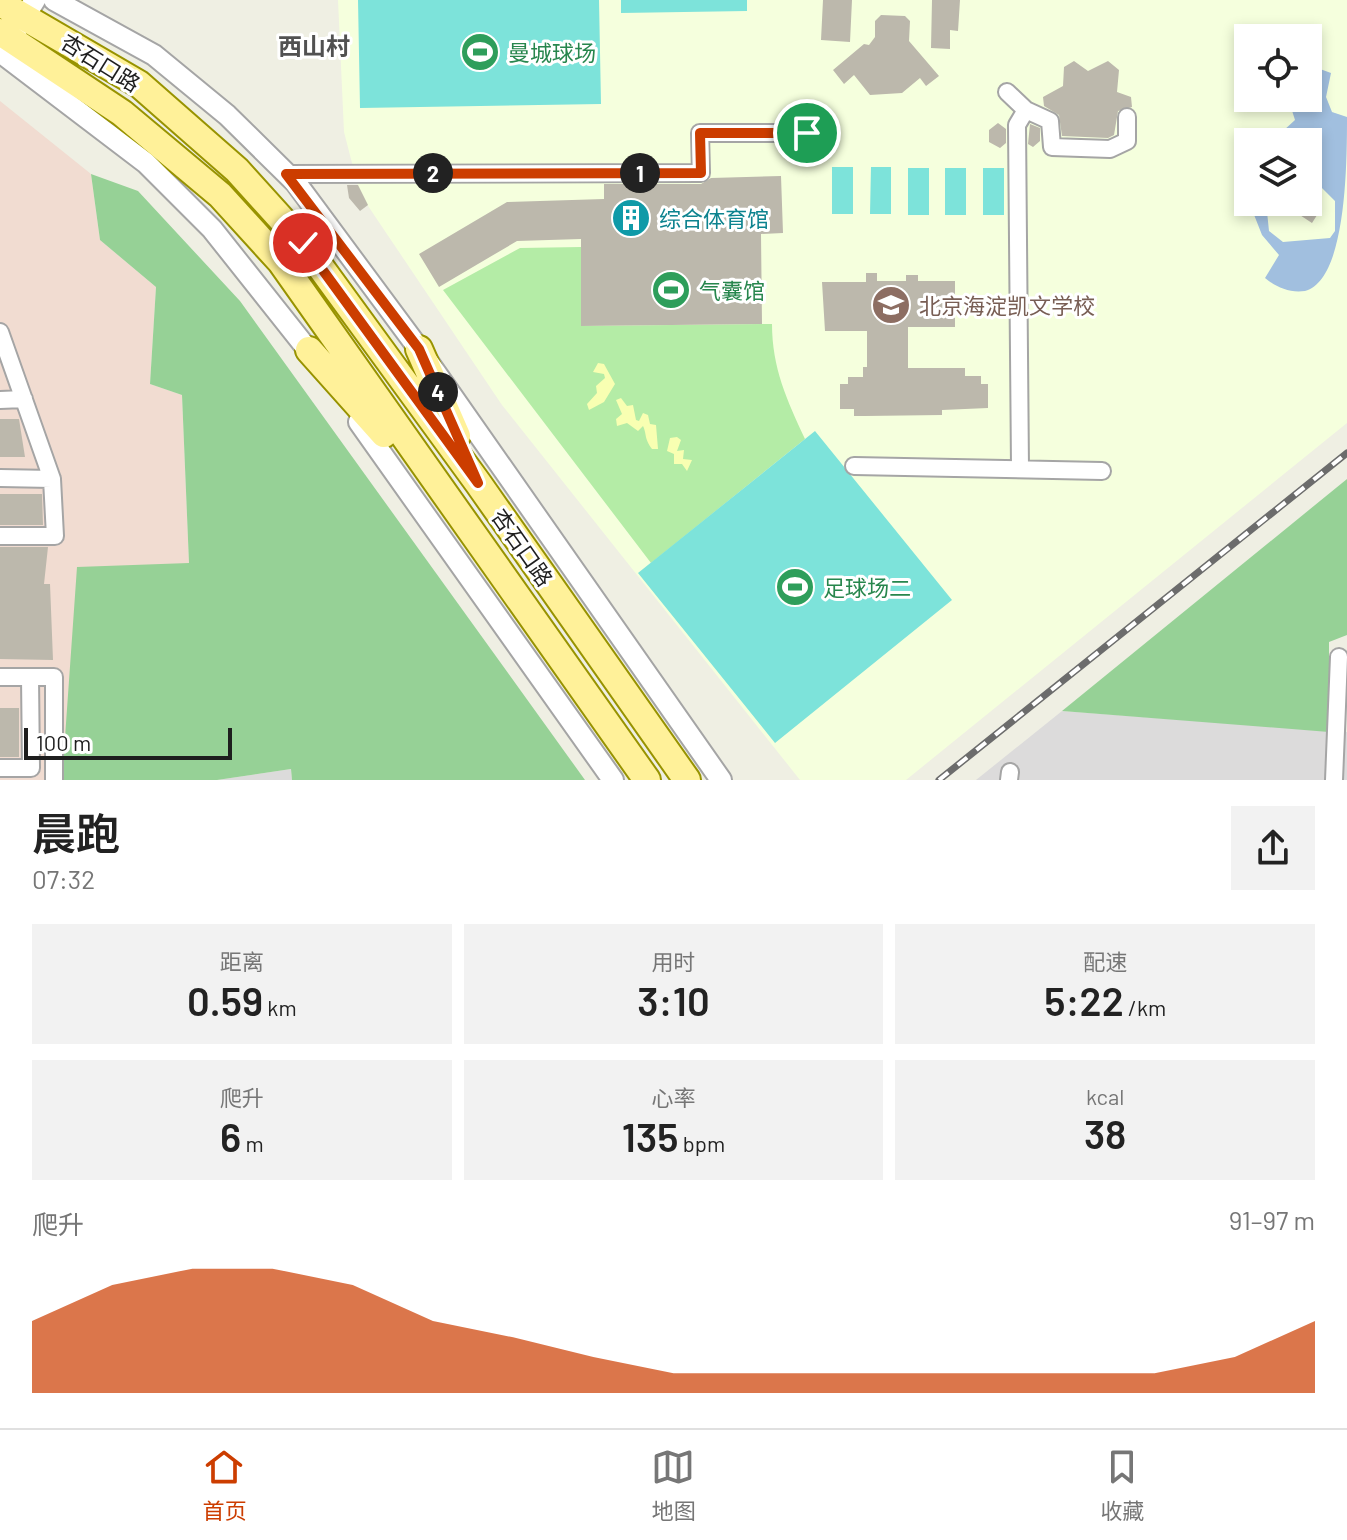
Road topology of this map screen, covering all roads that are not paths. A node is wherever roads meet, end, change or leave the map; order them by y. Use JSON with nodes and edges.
{"nodes":[{"id":1,"x":54,"y":0,"type":"edge"},
{"id":2,"x":0,"y":3,"type":"edge"},
{"id":3,"x":30,"y":8,"type":"edge"},
{"id":4,"x":3,"y":43,"type":"edge"},
{"id":5,"x":1007,"y":92,"type":"dead end"},
{"id":6,"x":1026,"y":110,"type":"junction"},
{"id":7,"x":1127,"y":117,"type":"dead end"},
{"id":8,"x":824,"y":139,"type":"dead end"},
{"id":9,"x":286,"y":174,"type":"junction"},
{"id":10,"x":0,"y":332,"type":"edge"},
{"id":11,"x":419,"y":349,"type":"junction"},
{"id":12,"x":309,"y":350,"type":"junction"},
{"id":13,"x":24,"y":399,"type":"junction"},
{"id":14,"x":0,"y":400,"type":"edge"},
{"id":15,"x":854,"y":466,"type":"dead end"},
{"id":16,"x":1020,"y":468,"type":"junction"},
{"id":17,"x":1102,"y":471,"type":"dead end"},
{"id":18,"x":0,"y":478,"type":"edge"},
{"id":19,"x":52,"y":479,"type":"junction"},
{"id":20,"x":478,"y":483,"type":"junction"},
{"id":21,"x":463,"y":522,"type":"junction"},
{"id":22,"x":0,"y":536,"type":"edge"},
{"id":23,"x":1339,"y":657,"type":"dead end"},
{"id":24,"x":0,"y":677,"type":"edge"},
{"id":25,"x":30,"y":677,"type":"junction"},
{"id":26,"x":0,"y":768,"type":"edge"},
{"id":27,"x":31,"y":774,"type":"edge"},
{"id":28,"x":54,"y":780,"type":"edge"},
{"id":29,"x":613,"y":780,"type":"edge"},
{"id":30,"x":647,"y":780,"type":"edge"},
{"id":31,"x":687,"y":780,"type":"edge"},
{"id":32,"x":721,"y":780,"type":"edge"},
{"id":33,"x":1334,"y":780,"type":"edge"}],
"edges":[{"from":1,"to":9,"type":"street","name":"杏石口路"},
{"from":2,"to":3,"type":"main road","name":"杏石口路"},
{"from":3,"to":4,"type":"street"},
{"from":3,"to":20,"type":"main road","name":"杏石口路"},
{"from":4,"to":12,"type":"street"},
{"from":4,"to":21,"type":"main road","name":"杏石口路"},
{"from":5,"to":6,"type":"street"},
{"from":6,"to":7,"type":"street"},
{"from":6,"to":16,"type":"street"},
{"from":8,"to":9,"type":"street"},
{"from":9,"to":11,"type":"street","name":"杏石口路"},
{"from":10,"to":13,"type":"street"},
{"from":11,"to":20,"type":"main road"},
{"from":11,"to":32,"type":"street","name":"杏石口路"},
{"from":12,"to":21,"type":"main road"},
{"from":12,"to":29,"type":"street"},
{"from":13,"to":14,"type":"street"},
{"from":13,"to":19,"type":"street"},
{"from":15,"to":16,"type":"street"},
{"from":16,"to":17,"type":"street"},
{"from":18,"to":19,"type":"street"},
{"from":19,"to":22,"type":"street"},
{"from":20,"to":31,"type":"main road","name":"杏石口路"},
{"from":21,"to":30,"type":"main road","name":"杏石口路"},
{"from":23,"to":33,"type":"street"},
{"from":24,"to":25,"type":"street"},
{"from":25,"to":27,"type":"street"},
{"from":25,"to":28,"type":"street"},
{"from":26,"to":27,"type":"street"}]}
